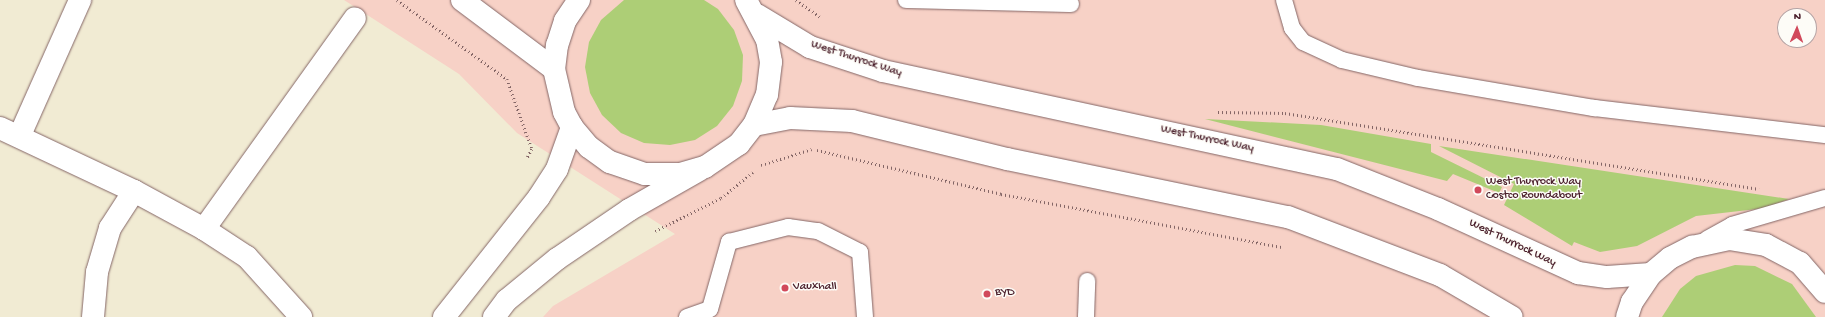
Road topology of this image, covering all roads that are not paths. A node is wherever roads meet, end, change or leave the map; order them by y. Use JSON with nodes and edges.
{"nodes":[{"id":1,"x":80,"y":0,"type":"edge"},
{"id":2,"x":462,"y":0,"type":"edge"},
{"id":3,"x":579,"y":0,"type":"edge"},
{"id":4,"x":906,"y":0,"type":"edge"},
{"id":5,"x":1284,"y":0,"type":"edge"},
{"id":6,"x":1071,"y":4,"type":"dead end"},
{"id":7,"x":751,"y":8,"type":"edge"},
{"id":8,"x":355,"y":18,"type":"dead end"},
{"id":9,"x":554,"y":69,"type":"junction"},
{"id":10,"x":754,"y":125,"type":"junction"},
{"id":11,"x":572,"y":127,"type":"junction"},
{"id":12,"x":0,"y":128,"type":"edge"},
{"id":13,"x":1825,"y":135,"type":"edge"},
{"id":14,"x":20,"y":136,"type":"junction"},
{"id":15,"x":705,"y":167,"type":"junction"},
{"id":16,"x":134,"y":191,"type":"junction"},
{"id":17,"x":1825,"y":198,"type":"edge"},
{"id":18,"x":204,"y":229,"type":"junction"},
{"id":19,"x":1692,"y":247,"type":"junction"},
{"id":20,"x":1800,"y":263,"type":"junction"},
{"id":21,"x":1825,"y":265,"type":"edge"},
{"id":22,"x":1651,"y":274,"type":"junction"},
{"id":23,"x":1086,"y":281,"type":"dead end"},
{"id":24,"x":1825,"y":292,"type":"edge"},
{"id":25,"x":93,"y":317,"type":"edge"},
{"id":26,"x":301,"y":317,"type":"edge"},
{"id":27,"x":444,"y":317,"type":"edge"},
{"id":28,"x":494,"y":317,"type":"edge"},
{"id":29,"x":686,"y":317,"type":"edge"},
{"id":30,"x":865,"y":317,"type":"edge"},
{"id":31,"x":1086,"y":317,"type":"edge"},
{"id":32,"x":1512,"y":317,"type":"edge"},
{"id":33,"x":1627,"y":317,"type":"edge"}],
"edges":[{"from":1,"to":14,"type":"main road"},
{"from":2,"to":9,"type":"main road"},
{"from":3,"to":9,"type":"main road"},
{"from":4,"to":6,"type":"lane"},
{"from":5,"to":13,"type":"lane"},
{"from":7,"to":10,"type":"main road"},
{"from":7,"to":22,"type":"main road","name":"West Thurrock Way"},
{"from":8,"to":18,"type":"main road"},
{"from":9,"to":11,"type":"main road"},
{"from":10,"to":15,"type":"main road"},
{"from":10,"to":32,"type":"main road"},
{"from":11,"to":15,"type":"main road"},
{"from":11,"to":27,"type":"main road"},
{"from":12,"to":14,"type":"main road"},
{"from":14,"to":16,"type":"main road"},
{"from":15,"to":28,"type":"main road"},
{"from":16,"to":18,"type":"main road"},
{"from":16,"to":25,"type":"main road"},
{"from":17,"to":19,"type":"lane"},
{"from":18,"to":26,"type":"main road"},
{"from":19,"to":20,"type":"main road"},
{"from":19,"to":22,"type":"main road"},
{"from":20,"to":21,"type":"main road"},
{"from":20,"to":24,"type":"main road"},
{"from":22,"to":33,"type":"main road"},
{"from":23,"to":31,"type":"lane"},
{"from":29,"to":30,"type":"lane"}]}
